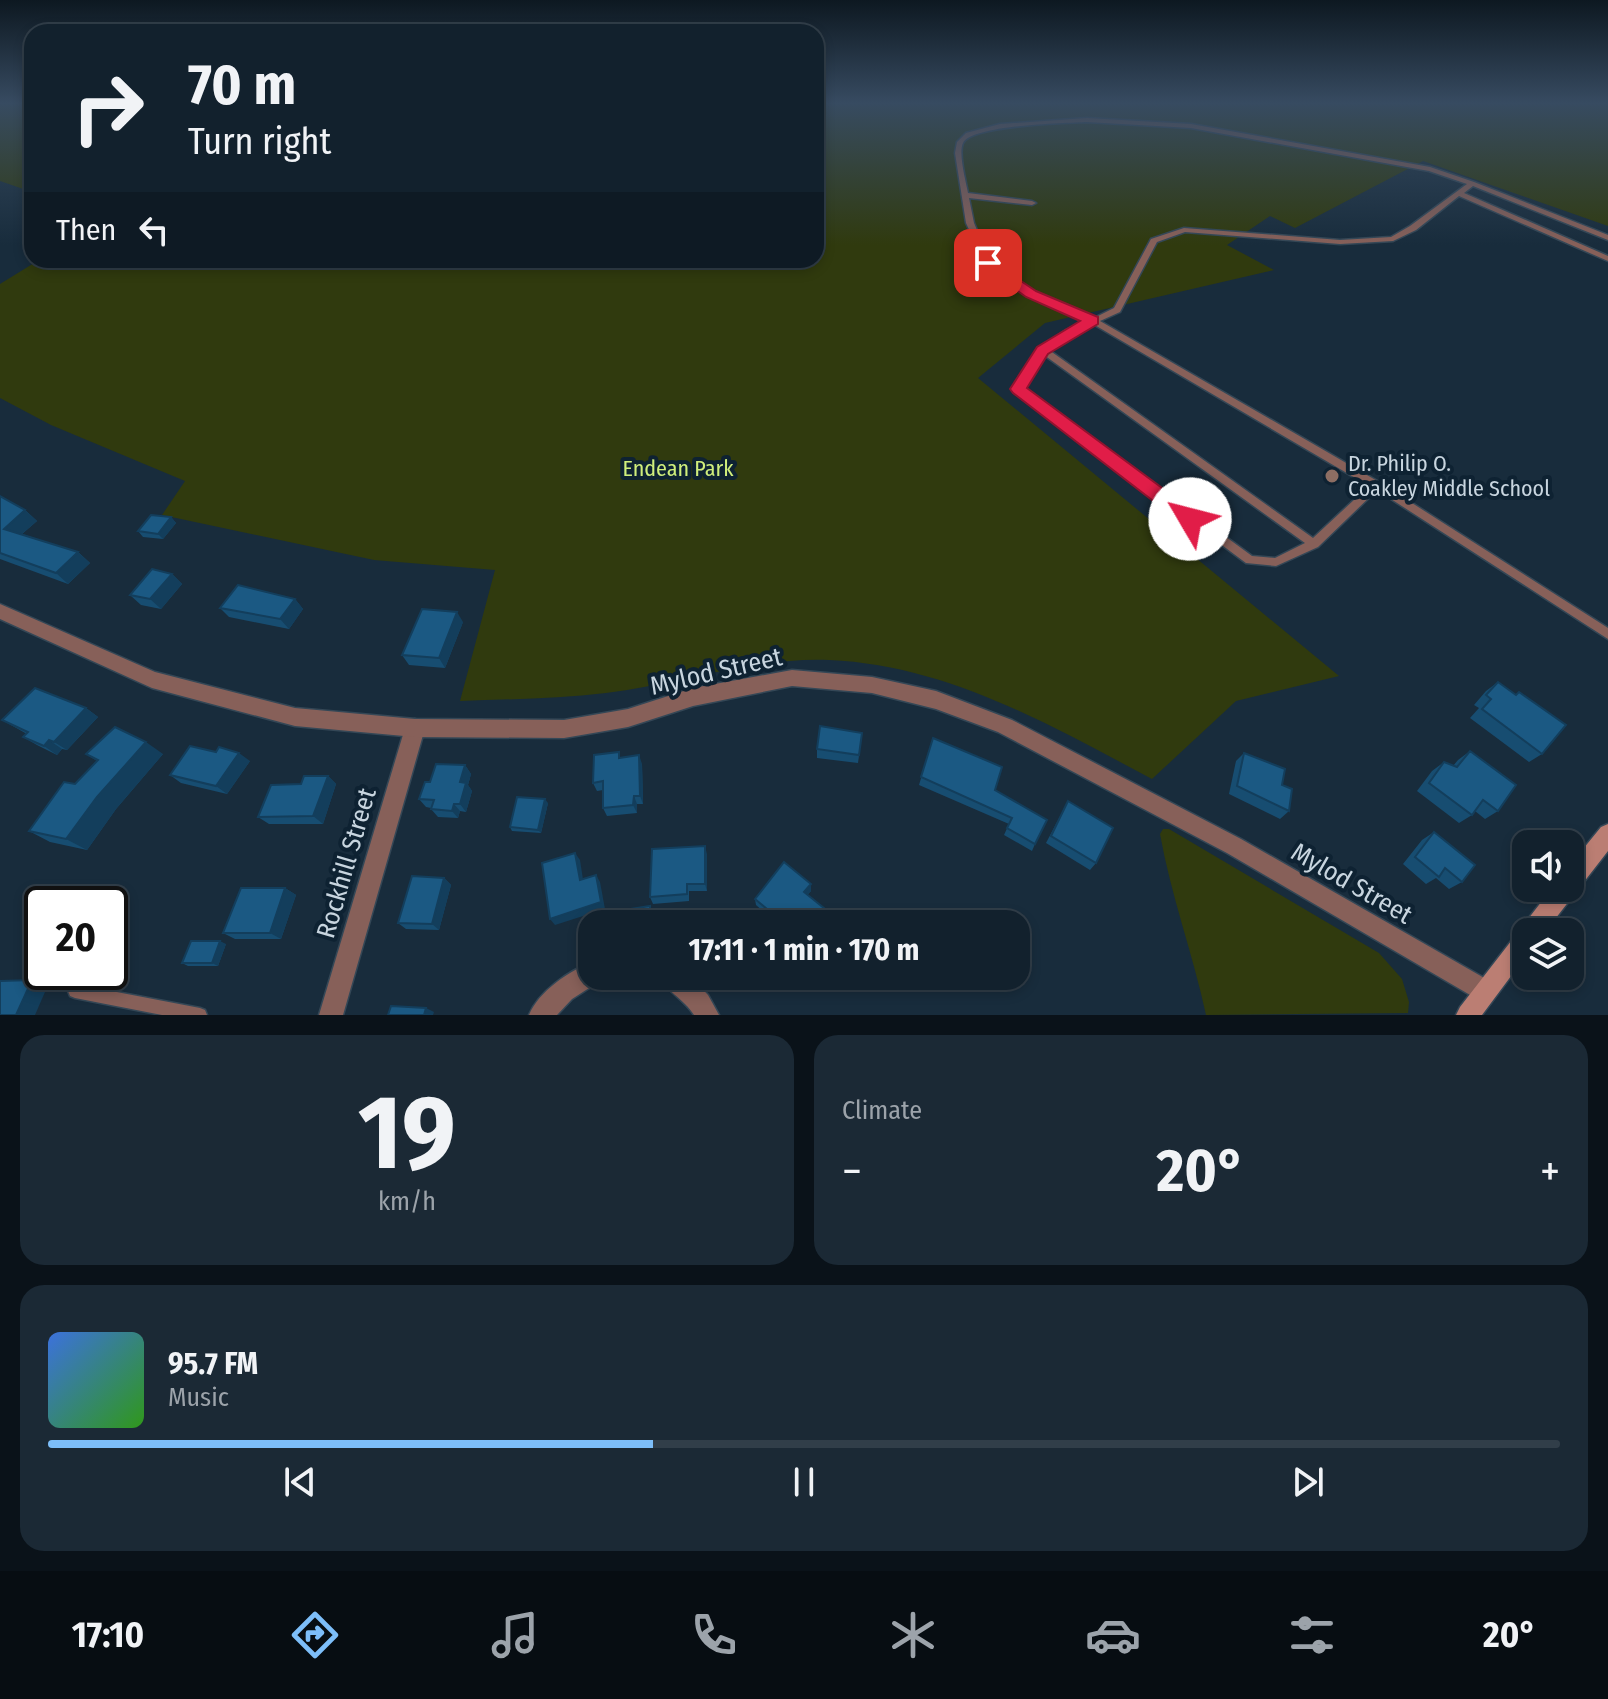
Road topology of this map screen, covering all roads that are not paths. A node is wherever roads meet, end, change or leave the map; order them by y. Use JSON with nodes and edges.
{"nodes":[{"id":1,"x":958,"y":150,"type":"edge"},
{"id":2,"x":1332,"y":150,"type":"edge"},
{"id":3,"x":1472,"y":183,"type":"junction"},
{"id":4,"x":1460,"y":194,"type":"junction"},
{"id":5,"x":965,"y":195,"type":"junction"},
{"id":6,"x":1032,"y":203,"type":"dead end"},
{"id":7,"x":1608,"y":238,"type":"edge"},
{"id":8,"x":1608,"y":259,"type":"edge"},
{"id":9,"x":1092,"y":320,"type":"junction"},
{"id":10,"x":1043,"y":350,"type":"junction"},
{"id":11,"x":1376,"y":485,"type":"junction"},
{"id":12,"x":1314,"y":544,"type":"junction"},
{"id":13,"x":0,"y":611,"type":"edge"},
{"id":14,"x":1608,"y":634,"type":"edge"},
{"id":15,"x":415,"y":728,"type":"junction"},
{"id":16,"x":1608,"y":834,"type":"edge"},
{"id":17,"x":1584,"y":864,"type":"edge"},
{"id":18,"x":1555,"y":902,"type":"edge"},
{"id":19,"x":1542,"y":918,"type":"edge"},
{"id":20,"x":1512,"y":956,"type":"edge"},
{"id":21,"x":578,"y":982,"type":"edge"},
{"id":22,"x":689,"y":990,"type":"edge"},
{"id":23,"x":75,"y":991,"type":"dead end"},
{"id":24,"x":1485,"y":991,"type":"junction"},
{"id":25,"x":200,"y":1015,"type":"edge"},
{"id":26,"x":331,"y":1015,"type":"edge"},
{"id":27,"x":541,"y":1015,"type":"edge"},
{"id":28,"x":707,"y":1015,"type":"edge"},
{"id":29,"x":1468,"y":1015,"type":"edge"}],
"edges":[{"from":1,"to":5,"type":"lane"},
{"from":2,"to":3,"type":"lane"},
{"from":3,"to":4,"type":"lane"},
{"from":3,"to":7,"type":"lane"},
{"from":4,"to":8,"type":"lane"},
{"from":4,"to":9,"type":"lane"},
{"from":5,"to":6,"type":"lane"},
{"from":5,"to":9,"type":"lane"},
{"from":9,"to":10,"type":"lane"},
{"from":9,"to":11,"type":"lane"},
{"from":10,"to":12,"type":"lane"},
{"from":10,"to":12,"type":"lane"},
{"from":11,"to":12,"type":"lane"},
{"from":11,"to":14,"type":"lane"},
{"from":13,"to":15,"type":"street","name":"Mylod Street"},
{"from":15,"to":24,"type":"street","name":"Mylod Street"},
{"from":15,"to":26,"type":"street","name":"Rockhill Street"},
{"from":16,"to":17,"type":"main road"},
{"from":18,"to":19,"type":"main road"},
{"from":20,"to":24,"type":"main road"},
{"from":21,"to":27,"type":"street"},
{"from":22,"to":28,"type":"street"},
{"from":23,"to":25,"type":"lane"},
{"from":24,"to":29,"type":"main road"}]}
